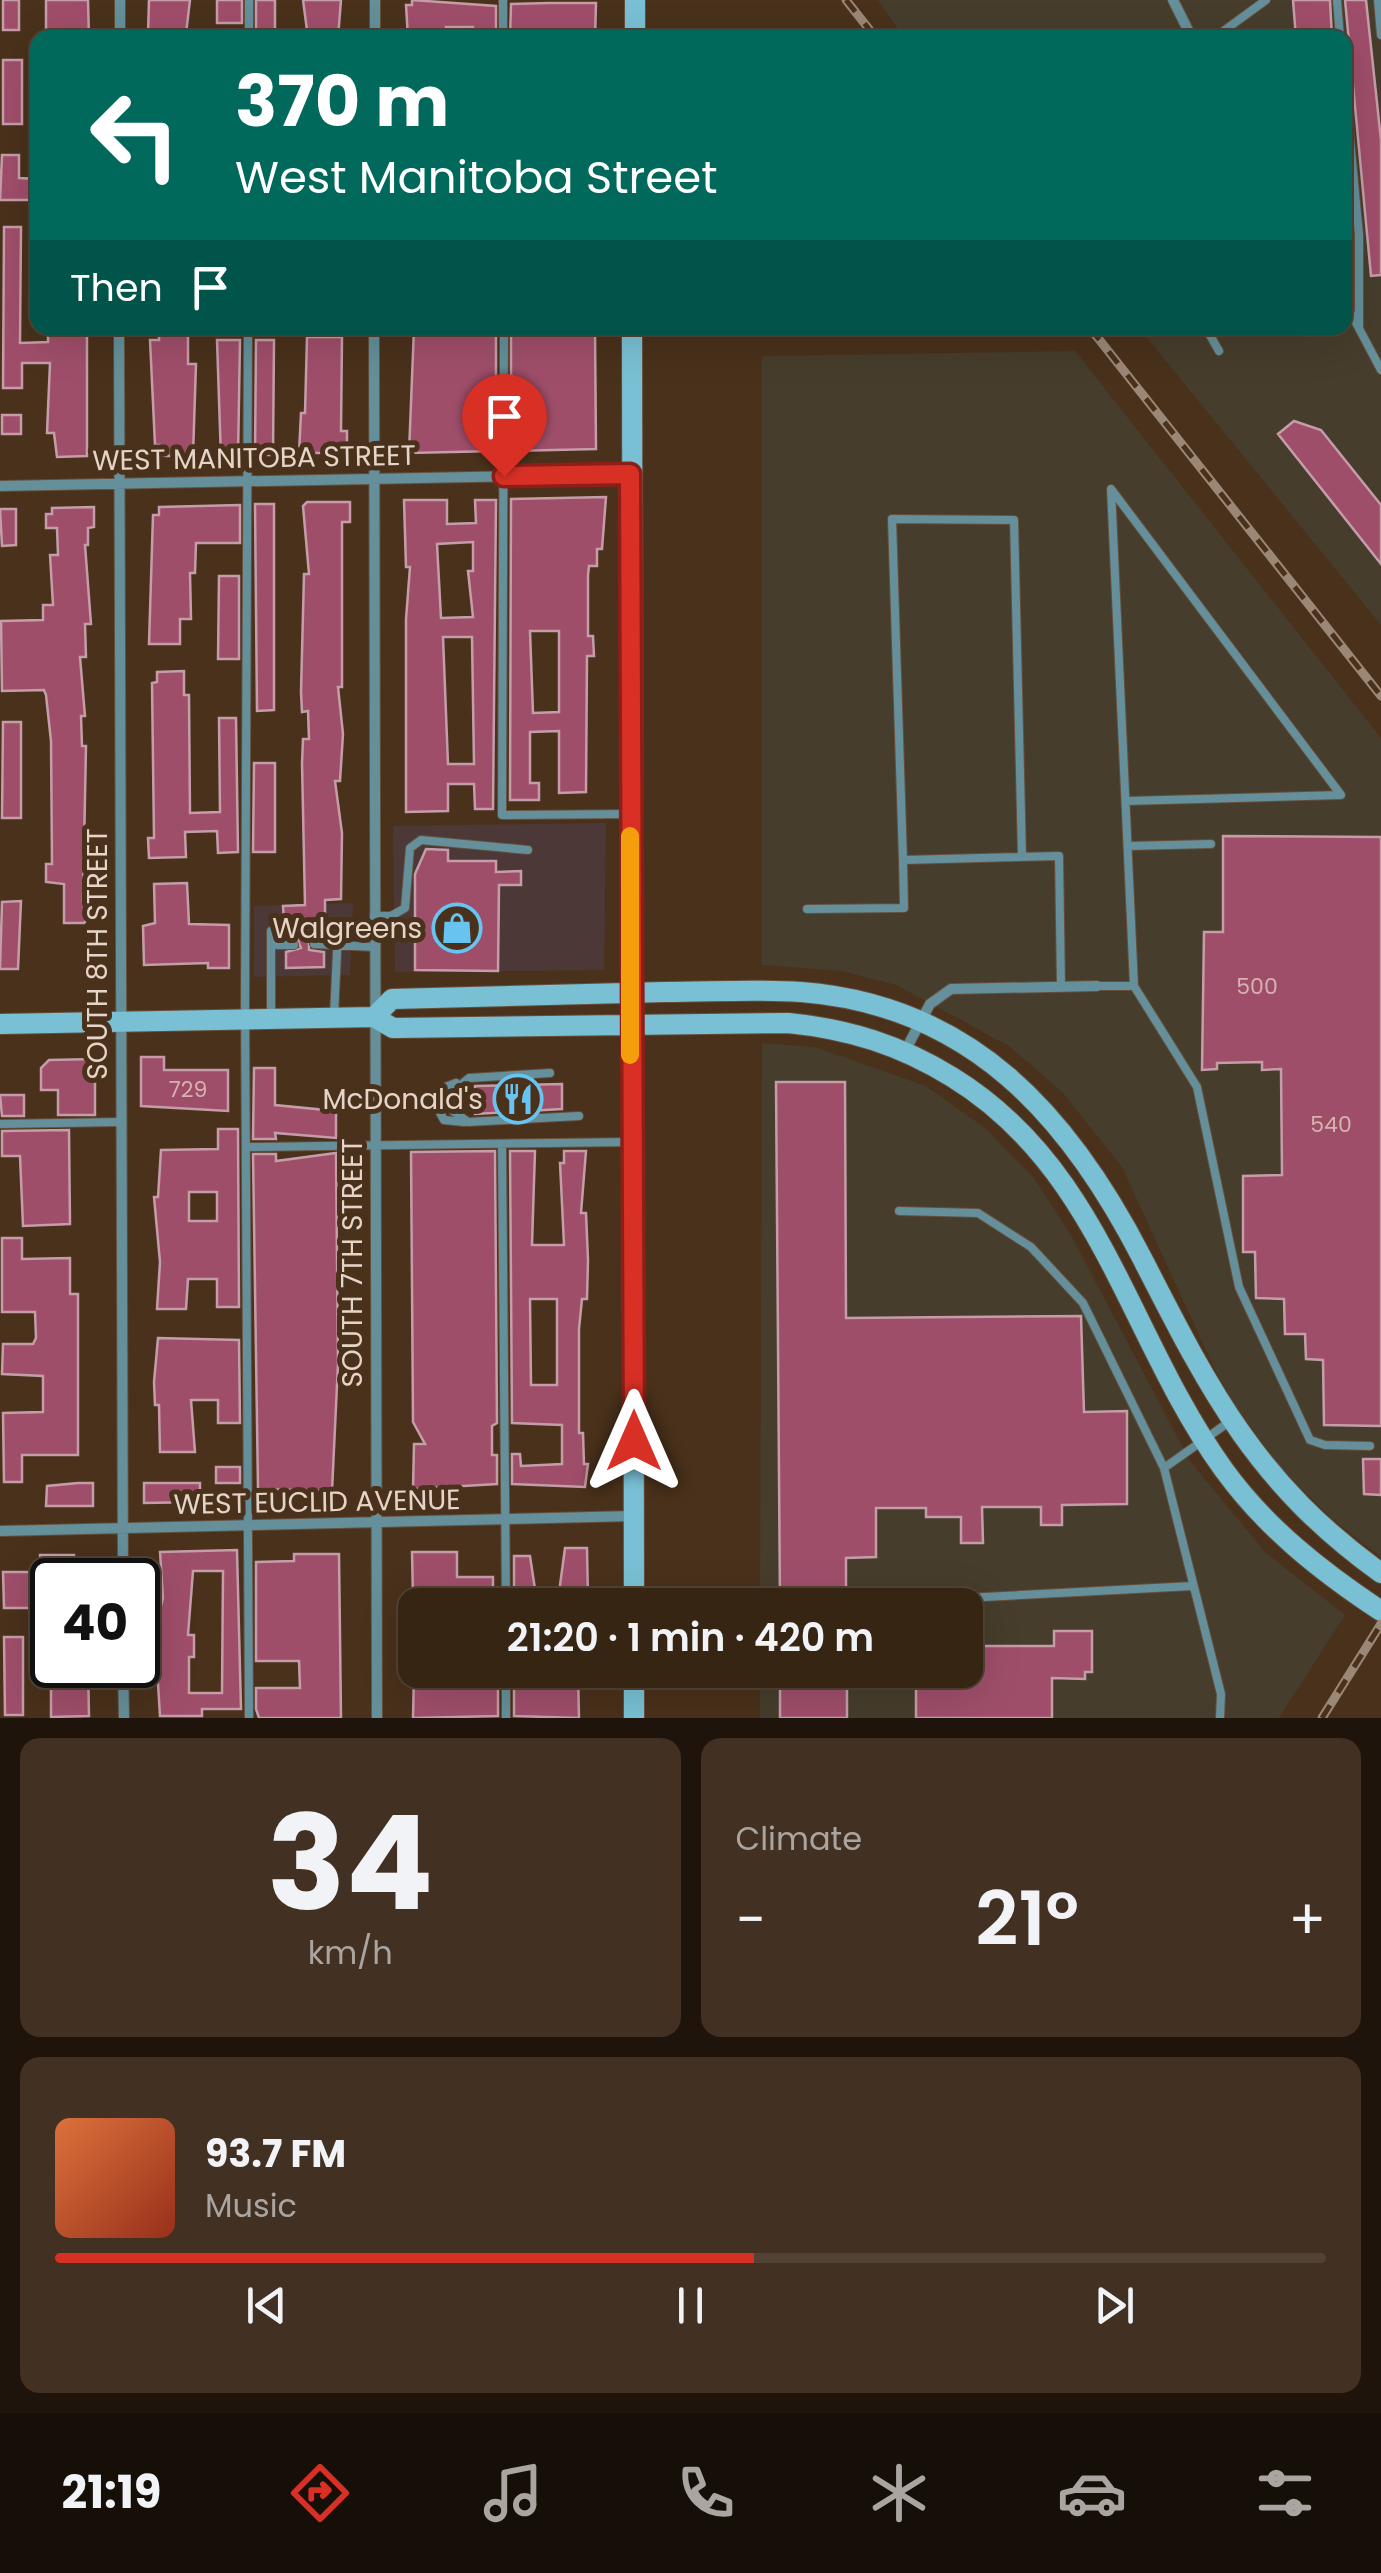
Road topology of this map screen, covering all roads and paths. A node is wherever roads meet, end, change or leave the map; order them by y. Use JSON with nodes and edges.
{"nodes":[{"id":1,"x":120,"y":0,"type":"edge"},
{"id":2,"x":249,"y":0,"type":"edge"},
{"id":3,"x":375,"y":0,"type":"edge"},
{"id":4,"x":503,"y":0,"type":"edge"},
{"id":5,"x":635,"y":0,"type":"edge"},
{"id":6,"x":1173,"y":0,"type":"edge"},
{"id":7,"x":1266,"y":0,"type":"edge"},
{"id":8,"x":1337,"y":0,"type":"edge"},
{"id":9,"x":1378,"y":0,"type":"edge"},
{"id":10,"x":120,"y":30,"type":"edge"},
{"id":11,"x":249,"y":30,"type":"edge"},
{"id":12,"x":375,"y":30,"type":"edge"},
{"id":13,"x":503,"y":30,"type":"edge"},
{"id":14,"x":635,"y":30,"type":"edge"},
{"id":15,"x":1188,"y":30,"type":"edge"},
{"id":16,"x":1225,"y":30,"type":"edge"},
{"id":17,"x":1339,"y":30,"type":"edge"},
{"id":18,"x":1381,"y":35,"type":"edge"},
{"id":19,"x":1352,"y":160,"type":"edge"},
{"id":20,"x":1352,"y":315,"type":"edge"},
{"id":21,"x":1359,"y":328,"type":"junction"},
{"id":22,"x":119,"y":335,"type":"edge"},
{"id":23,"x":248,"y":335,"type":"edge"},
{"id":24,"x":374,"y":335,"type":"edge"},
{"id":25,"x":504,"y":335,"type":"edge"},
{"id":26,"x":632,"y":335,"type":"edge"},
{"id":27,"x":1210,"y":335,"type":"edge"},
{"id":28,"x":1219,"y":351,"type":"dead end"},
{"id":29,"x":1381,"y":370,"type":"edge"},
{"id":30,"x":630,"y":474,"type":"junction"},
{"id":31,"x":504,"y":476,"type":"junction"},
{"id":32,"x":374,"y":478,"type":"junction"},
{"id":33,"x":248,"y":480,"type":"junction"},
{"id":34,"x":119,"y":483,"type":"junction"},
{"id":35,"x":0,"y":486,"type":"edge"},
{"id":36,"x":1126,"y":801,"type":"junction"},
{"id":37,"x":630,"y":814,"type":"junction"},
{"id":38,"x":1211,"y":844,"type":"dead end"},
{"id":39,"x":1128,"y":846,"type":"junction"},
{"id":40,"x":528,"y":850,"type":"dead end"},
{"id":41,"x":1022,"y":857,"type":"junction"},
{"id":42,"x":903,"y":860,"type":"junction"},
{"id":43,"x":807,"y":909,"type":"dead end"},
{"id":44,"x":374,"y":916,"type":"junction"},
{"id":45,"x":314,"y":944,"type":"dead end"},
{"id":46,"x":294,"y":945,"type":"dead end"},
{"id":47,"x":339,"y":945,"type":"junction"},
{"id":48,"x":271,"y":946,"type":"junction"},
{"id":49,"x":374,"y":946,"type":"junction"},
{"id":50,"x":324,"y":962,"type":"dead end"},
{"id":51,"x":339,"y":962,"type":"junction"},
{"id":52,"x":286,"y":963,"type":"dead end"},
{"id":53,"x":271,"y":964,"type":"junction"},
{"id":54,"x":1098,"y":986,"type":"joint"},
{"id":55,"x":1134,"y":986,"type":"junction"},
{"id":56,"x":1061,"y":987,"type":"junction"},
{"id":57,"x":630,"y":993,"type":"junction"},
{"id":58,"x":374,"y":1017,"type":"junction"},
{"id":59,"x":271,"y":1018,"type":"junction"},
{"id":60,"x":334,"y":1018,"type":"junction"},
{"id":61,"x":246,"y":1019,"type":"junction"},
{"id":62,"x":920,"y":1020,"type":"junction"},
{"id":63,"x":118,"y":1021,"type":"junction"},
{"id":64,"x":0,"y":1024,"type":"edge"},
{"id":65,"x":630,"y":1024,"type":"junction"},
{"id":66,"x":905,"y":1051,"type":"junction"},
{"id":67,"x":550,"y":1073,"type":"dead end"},
{"id":68,"x":460,"y":1082,"type":"junction"},
{"id":69,"x":579,"y":1116,"type":"dead end"},
{"id":70,"x":120,"y":1122,"type":"junction"},
{"id":71,"x":468,"y":1122,"type":"junction"},
{"id":72,"x":0,"y":1124,"type":"edge"},
{"id":73,"x":631,"y":1142,"type":"junction"},
{"id":74,"x":502,"y":1144,"type":"junction"},
{"id":75,"x":374,"y":1145,"type":"junction"},
{"id":76,"x":246,"y":1146,"type":"junction"},
{"id":77,"x":899,"y":1211,"type":"dead end"},
{"id":78,"x":1229,"y":1422,"type":"junction"},
{"id":79,"x":1204,"y":1440,"type":"junction"},
{"id":80,"x":1370,"y":1446,"type":"dead end"},
{"id":81,"x":1164,"y":1468,"type":"junction"},
{"id":82,"x":634,"y":1516,"type":"junction"},
{"id":83,"x":506,"y":1520,"type":"junction"},
{"id":84,"x":374,"y":1524,"type":"junction"},
{"id":85,"x":122,"y":1528,"type":"junction"},
{"id":86,"x":248,"y":1528,"type":"junction"},
{"id":87,"x":0,"y":1531,"type":"edge"},
{"id":88,"x":123,"y":1558,"type":"edge"},
{"id":89,"x":1381,"y":1574,"type":"edge"},
{"id":90,"x":1193,"y":1586,"type":"junction"},
{"id":91,"x":506,"y":1588,"type":"edge"},
{"id":92,"x":634,"y":1588,"type":"edge"},
{"id":93,"x":983,"y":1597,"type":"edge"},
{"id":94,"x":1381,"y":1611,"type":"edge"},
{"id":95,"x":124,"y":1688,"type":"edge"},
{"id":96,"x":506,"y":1688,"type":"edge"},
{"id":97,"x":634,"y":1688,"type":"edge"},
{"id":98,"x":124,"y":1718,"type":"edge"},
{"id":99,"x":250,"y":1718,"type":"edge"},
{"id":100,"x":376,"y":1718,"type":"edge"},
{"id":101,"x":506,"y":1718,"type":"edge"},
{"id":102,"x":634,"y":1718,"type":"edge"},
{"id":103,"x":1220,"y":1718,"type":"edge"}],
"edges":[{"from":1,"to":10,"type":"street"},
{"from":2,"to":11,"type":"lane"},
{"from":3,"to":12,"type":"street"},
{"from":4,"to":13,"type":"lane"},
{"from":5,"to":14,"type":"main road"},
{"from":6,"to":15,"type":"street"},
{"from":7,"to":16,"type":"lane"},
{"from":8,"to":17,"type":"lane"},
{"from":9,"to":18,"type":"lane"},
{"from":19,"to":21,"type":"lane"},
{"from":20,"to":21,"type":"lane"},
{"from":21,"to":29,"type":"lane"},
{"from":22,"to":34,"type":"street","name":"SOUTH 8TH STREET"},
{"from":23,"to":33,"type":"lane"},
{"from":24,"to":32,"type":"street","name":"SOUTH 7TH STREET"},
{"from":25,"to":31,"type":"lane"},
{"from":26,"to":30,"type":"main road"},
{"from":27,"to":28,"type":"lane"},
{"from":30,"to":31,"type":"street","name":"WEST MANITOBA STREET"},
{"from":30,"to":37,"type":"main road"},
{"from":31,"to":32,"type":"street","name":"WEST MANITOBA STREET"},
{"from":31,"to":37,"type":"lane"},
{"from":32,"to":33,"type":"street","name":"WEST MANITOBA STREET"},
{"from":32,"to":44,"type":"street","name":"SOUTH 7TH STREET"},
{"from":33,"to":34,"type":"street","name":"WEST MANITOBA STREET"},
{"from":33,"to":61,"type":"lane"},
{"from":34,"to":35,"type":"street","name":"WEST MANITOBA STREET"},
{"from":34,"to":63,"type":"street","name":"SOUTH 8TH STREET"},
{"from":36,"to":36,"type":"lane"},
{"from":36,"to":39,"type":"lane"},
{"from":37,"to":57,"type":"main road"},
{"from":38,"to":39,"type":"lane"},
{"from":39,"to":55,"type":"lane"},
{"from":40,"to":44,"type":"lane"},
{"from":41,"to":42,"type":"lane"},
{"from":41,"to":42,"type":"lane"},
{"from":41,"to":56,"type":"lane"},
{"from":42,"to":43,"type":"lane"},
{"from":44,"to":49,"type":"street","name":"SOUTH 7TH STREET"},
{"from":45,"to":47,"type":"lane"},
{"from":46,"to":48,"type":"lane"},
{"from":47,"to":48,"type":"lane"},
{"from":47,"to":49,"type":"lane"},
{"from":47,"to":51,"type":"lane"},
{"from":48,"to":53,"type":"lane"},
{"from":49,"to":58,"type":"street","name":"SOUTH 7TH STREET"},
{"from":50,"to":51,"type":"lane"},
{"from":51,"to":60,"type":"lane"},
{"from":52,"to":53,"type":"lane"},
{"from":53,"to":59,"type":"lane"},
{"from":54,"to":55,"type":"lane"},
{"from":54,"to":56,"type":"street"},
{"from":55,"to":80,"type":"lane"},
{"from":56,"to":62,"type":"street"},
{"from":57,"to":58,"type":"main road"},
{"from":57,"to":62,"type":"main road"},
{"from":57,"to":65,"type":"main road"},
{"from":58,"to":60,"type":"main road"},
{"from":58,"to":65,"type":"main road"},
{"from":58,"to":75,"type":"street","name":"SOUTH 7TH STREET"},
{"from":59,"to":60,"type":"main road"},
{"from":59,"to":61,"type":"main road"},
{"from":61,"to":63,"type":"main road"},
{"from":61,"to":76,"type":"lane"},
{"from":62,"to":66,"type":"street"},
{"from":62,"to":78,"type":"main road"},
{"from":63,"to":64,"type":"main road"},
{"from":63,"to":70,"type":"street","name":"SOUTH 8TH STREET"},
{"from":65,"to":66,"type":"main road"},
{"from":65,"to":73,"type":"main road"},
{"from":66,"to":79,"type":"main road"},
{"from":67,"to":68,"type":"lane"},
{"from":68,"to":71,"type":"lane"},
{"from":68,"to":71,"type":"lane"},
{"from":69,"to":71,"type":"lane"},
{"from":70,"to":72,"type":"lane"},
{"from":70,"to":85,"type":"street","name":"SOUTH 8TH STREET"},
{"from":73,"to":74,"type":"lane"},
{"from":73,"to":82,"type":"main road"},
{"from":74,"to":75,"type":"lane"},
{"from":74,"to":83,"type":"lane"},
{"from":75,"to":76,"type":"lane"},
{"from":75,"to":84,"type":"street","name":"SOUTH 7TH STREET"},
{"from":76,"to":86,"type":"lane"},
{"from":77,"to":81,"type":"lane"},
{"from":78,"to":79,"type":"lane"},
{"from":78,"to":89,"type":"main road"},
{"from":79,"to":81,"type":"lane"},
{"from":79,"to":94,"type":"main road"},
{"from":81,"to":90,"type":"lane"},
{"from":82,"to":83,"type":"street","name":"WEST EUCLID AVENUE"},
{"from":82,"to":92,"type":"main road"},
{"from":83,"to":84,"type":"street","name":"WEST EUCLID AVENUE"},
{"from":83,"to":91,"type":"lane"},
{"from":84,"to":86,"type":"street","name":"WEST EUCLID AVENUE"},
{"from":84,"to":100,"type":"street","name":"SOUTH 7TH STREET"},
{"from":85,"to":86,"type":"street","name":"WEST EUCLID AVENUE"},
{"from":85,"to":87,"type":"street","name":"WEST EUCLID AVENUE"},
{"from":85,"to":88,"type":"street","name":"SOUTH 8TH STREET"},
{"from":86,"to":99,"type":"lane"},
{"from":90,"to":93,"type":"lane"},
{"from":90,"to":103,"type":"lane"},
{"from":95,"to":98,"type":"street"},
{"from":96,"to":101,"type":"lane"},
{"from":97,"to":102,"type":"main road"}]}
